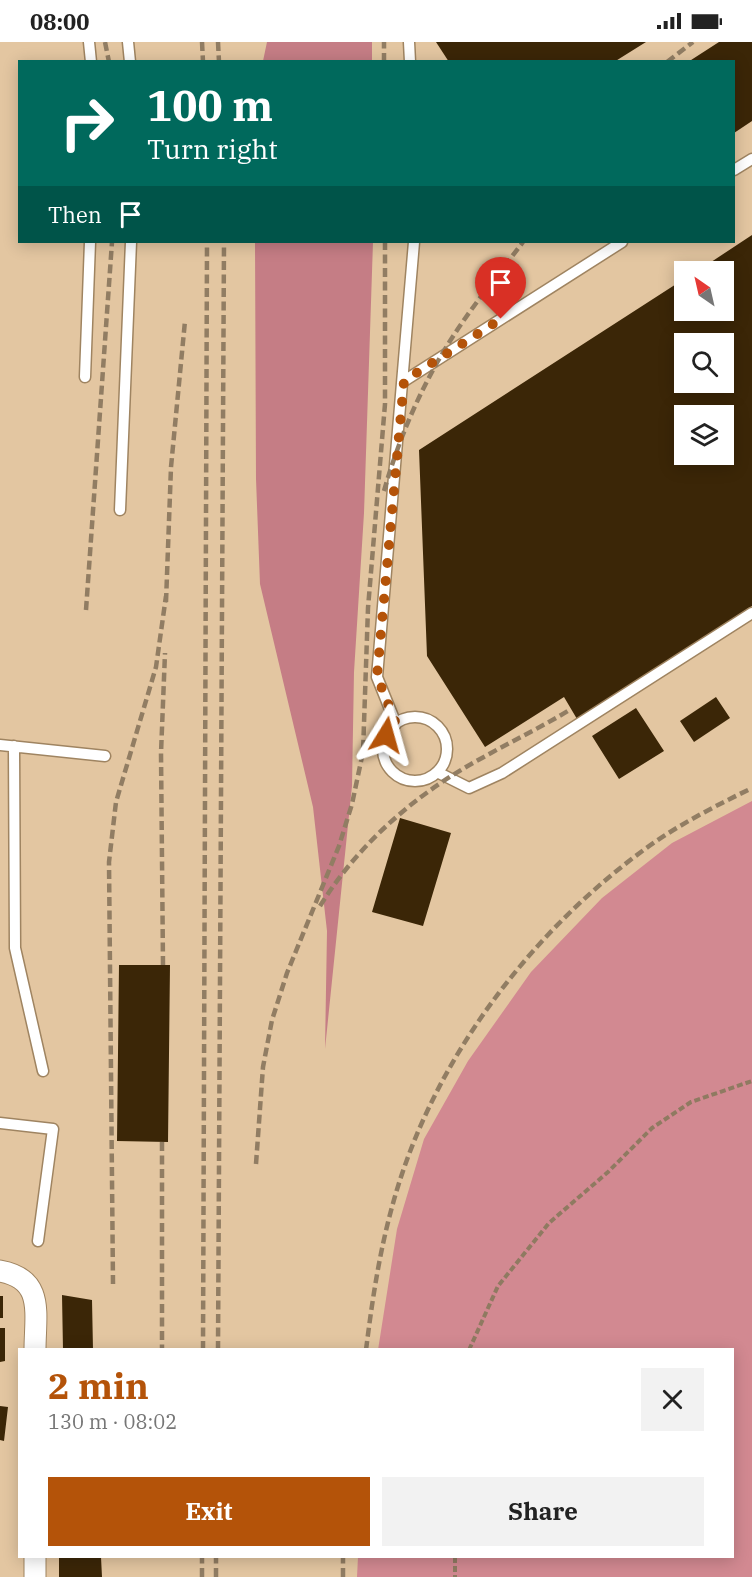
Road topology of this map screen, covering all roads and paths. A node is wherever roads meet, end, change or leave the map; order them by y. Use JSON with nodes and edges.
{"nodes":[{"id":1,"x":89,"y":42,"type":"edge"},
{"id":2,"x":128,"y":42,"type":"edge"},
{"id":3,"x":410,"y":42,"type":"edge"},
{"id":4,"x":90,"y":60,"type":"edge"},
{"id":5,"x":130,"y":60,"type":"edge"},
{"id":6,"x":410,"y":60,"type":"edge"},
{"id":7,"x":752,"y":159,"type":"edge"},
{"id":8,"x":735,"y":169,"type":"edge"},
{"id":9,"x":90,"y":243,"type":"edge"},
{"id":10,"x":130,"y":243,"type":"edge"},
{"id":11,"x":414,"y":243,"type":"edge"},
{"id":12,"x":620,"y":243,"type":"edge"},
{"id":13,"x":85,"y":377,"type":"dead end"},
{"id":14,"x":404,"y":381,"type":"junction"},
{"id":15,"x":120,"y":510,"type":"dead end"},
{"id":16,"x":752,"y":613,"type":"edge"},
{"id":17,"x":396,"y":724,"type":"junction"},
{"id":18,"x":0,"y":745,"type":"edge"},
{"id":19,"x":14,"y":746,"type":"junction"},
{"id":20,"x":105,"y":756,"type":"dead end"},
{"id":21,"x":437,"y":772,"type":"junction"},
{"id":22,"x":43,"y":1071,"type":"dead end"},
{"id":23,"x":752,"y":1081,"type":"edge"},
{"id":24,"x":0,"y":1123,"type":"edge"},
{"id":25,"x":38,"y":1240,"type":"dead end"},
{"id":26,"x":0,"y":1271,"type":"edge"},
{"id":27,"x":35,"y":1348,"type":"edge"},
{"id":28,"x":471,"y":1348,"type":"edge"},
{"id":29,"x":35,"y":1558,"type":"edge"},
{"id":30,"x":455,"y":1558,"type":"edge"},
{"id":31,"x":35,"y":1577,"type":"edge"},
{"id":32,"x":455,"y":1577,"type":"edge"}],
"edges":[{"from":1,"to":4,"type":"lane"},
{"from":2,"to":5,"type":"lane"},
{"from":3,"to":6,"type":"lane"},
{"from":7,"to":8,"type":"lane"},
{"from":9,"to":13,"type":"lane"},
{"from":10,"to":15,"type":"lane"},
{"from":11,"to":14,"type":"lane"},
{"from":12,"to":14,"type":"lane"},
{"from":14,"to":17,"type":"lane"},
{"from":16,"to":21,"type":"lane"},
{"from":17,"to":21,"type":"lane"},
{"from":17,"to":21,"type":"lane"},
{"from":18,"to":19,"type":"lane"},
{"from":19,"to":20,"type":"lane"},
{"from":19,"to":22,"type":"lane"},
{"from":23,"to":28,"type":"path"},
{"from":24,"to":25,"type":"lane"},
{"from":26,"to":27,"type":"street"},
{"from":29,"to":31,"type":"street"},
{"from":30,"to":32,"type":"path"}]}
